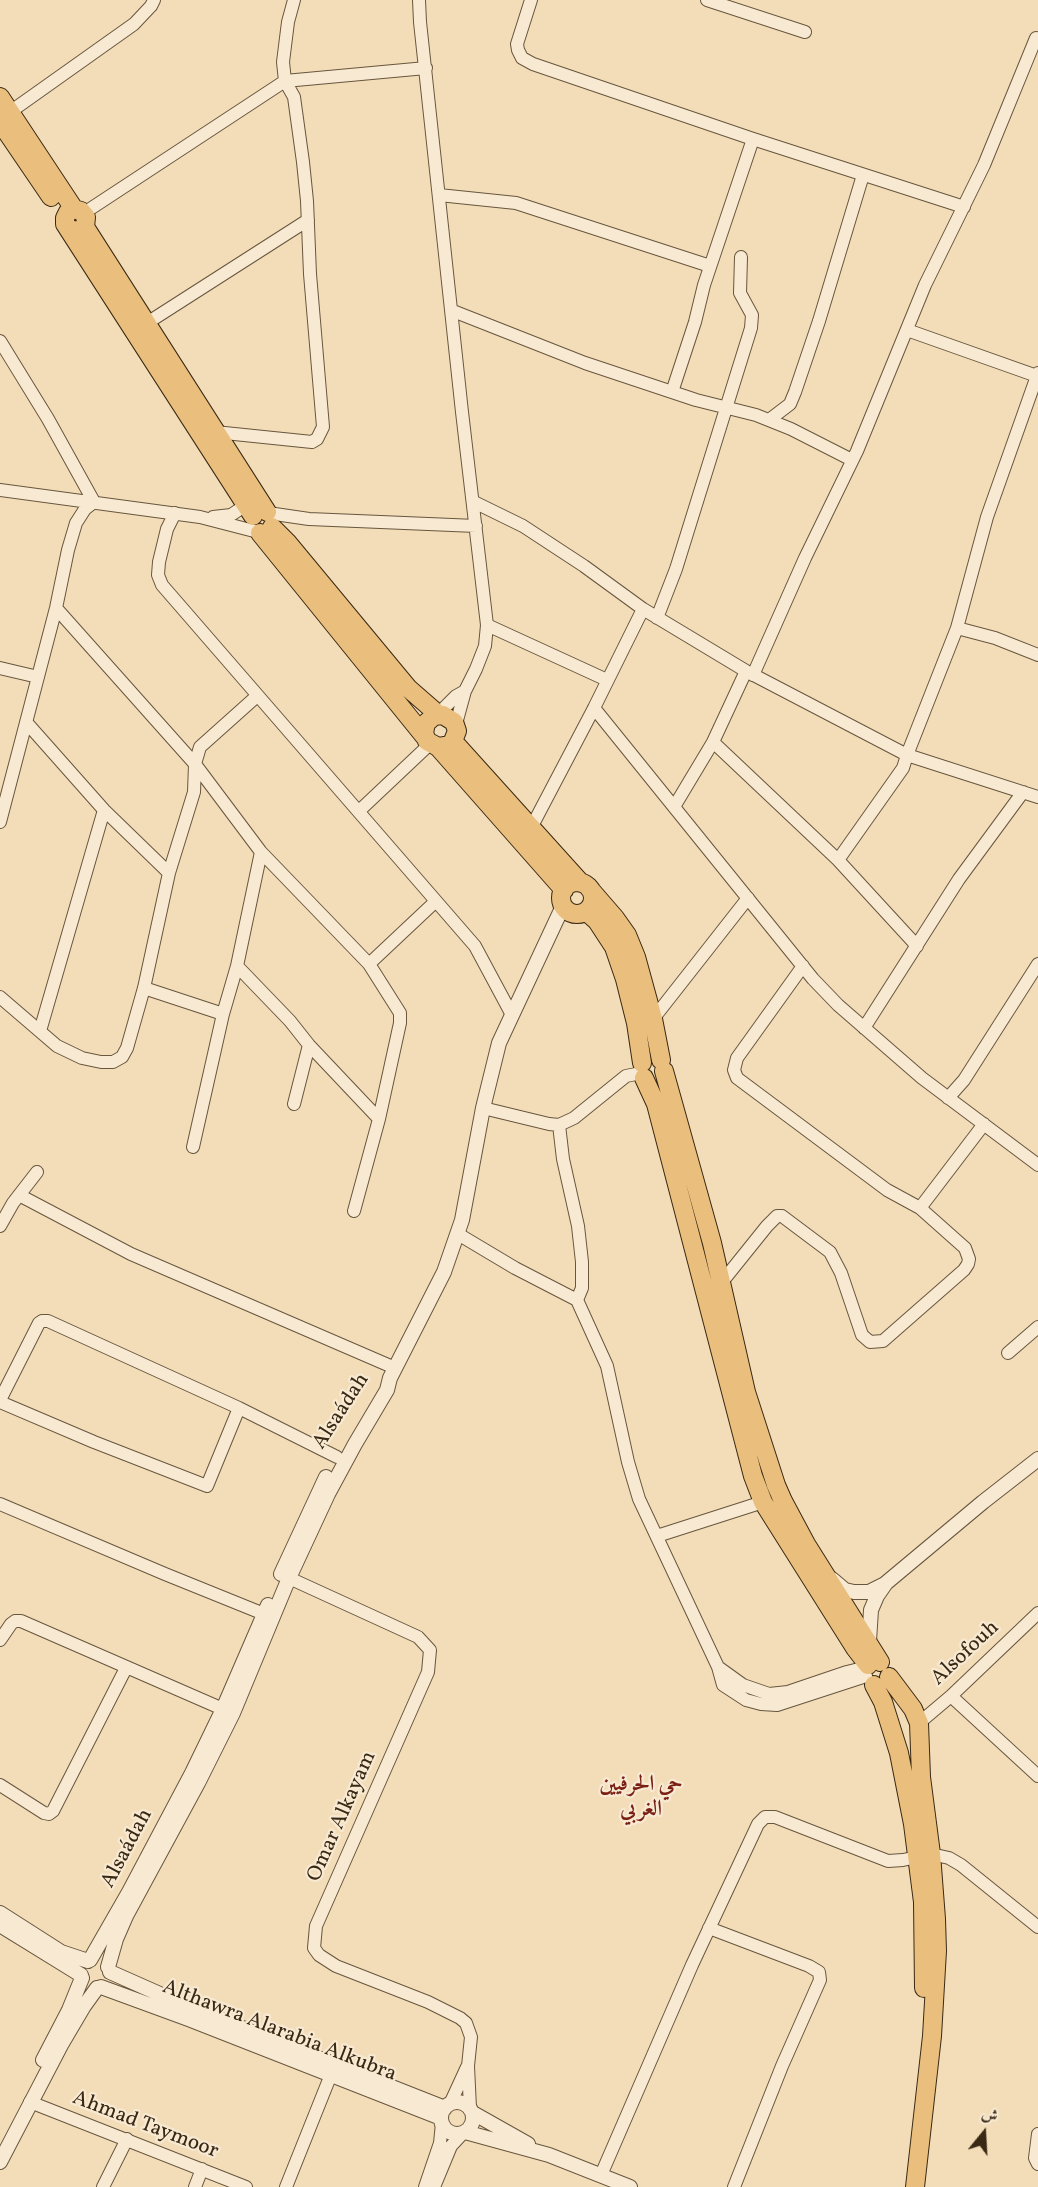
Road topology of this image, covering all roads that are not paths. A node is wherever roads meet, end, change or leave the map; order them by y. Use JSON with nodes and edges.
{"nodes":[{"id":1,"x":154,"y":0,"type":"edge"},
{"id":2,"x":294,"y":0,"type":"edge"},
{"id":3,"x":419,"y":0,"type":"edge"},
{"id":4,"x":531,"y":0,"type":"edge"},
{"id":5,"x":707,"y":0,"type":"edge"},
{"id":6,"x":805,"y":32,"type":"dead end"},
{"id":7,"x":1036,"y":38,"type":"dead end"},
{"id":8,"x":426,"y":68,"type":"junction"},
{"id":9,"x":285,"y":81,"type":"junction"},
{"id":10,"x":3,"y":110,"type":"edge"},
{"id":11,"x":753,"y":140,"type":"junction"},
{"id":12,"x":863,"y":175,"type":"junction"},
{"id":13,"x":439,"y":195,"type":"junction"},
{"id":14,"x":964,"y":207,"type":"junction"},
{"id":15,"x":75,"y":219,"type":"junction"},
{"id":16,"x":308,"y":220,"type":"junction"},
{"id":17,"x":741,"y":257,"type":"dead end"},
{"id":18,"x":710,"y":266,"type":"junction"},
{"id":19,"x":453,"y":311,"type":"junction"},
{"id":20,"x":147,"y":324,"type":"junction"},
{"id":21,"x":907,"y":330,"type":"junction"},
{"id":22,"x":0,"y":341,"type":"edge"},
{"id":23,"x":1038,"y":374,"type":"edge"},
{"id":24,"x":672,"y":392,"type":"junction"},
{"id":25,"x":726,"y":408,"type":"junction"},
{"id":26,"x":769,"y":420,"type":"junction"},
{"id":27,"x":215,"y":432,"type":"junction"},
{"id":28,"x":852,"y":460,"type":"junction"},
{"id":29,"x":0,"y":490,"type":"edge"},
{"id":30,"x":474,"y":501,"type":"junction"},
{"id":31,"x":94,"y":502,"type":"junction"},
{"id":32,"x":175,"y":513,"type":"junction"},
{"id":33,"x":200,"y":517,"type":"junction"},
{"id":34,"x":262,"y":520,"type":"junction"},
{"id":35,"x":476,"y":526,"type":"junction"},
{"id":36,"x":56,"y":608,"type":"junction"},
{"id":37,"x":643,"y":609,"type":"junction"},
{"id":38,"x":657,"y":618,"type":"junction"},
{"id":39,"x":487,"y":625,"type":"junction"},
{"id":40,"x":957,"y":628,"type":"junction"},
{"id":41,"x":1038,"y":655,"type":"edge"},
{"id":42,"x":0,"y":668,"type":"edge"},
{"id":43,"x":750,"y":673,"type":"junction"},
{"id":44,"x":38,"y":677,"type":"junction"},
{"id":45,"x":607,"y":680,"type":"junction"},
{"id":46,"x":257,"y":696,"type":"junction"},
{"id":47,"x":594,"y":708,"type":"junction"},
{"id":48,"x":26,"y":722,"type":"junction"},
{"id":49,"x":441,"y":732,"type":"junction"},
{"id":50,"x":712,"y":742,"type":"junction"},
{"id":51,"x":907,"y":754,"type":"junction"},
{"id":52,"x":195,"y":764,"type":"junction"},
{"id":53,"x":1023,"y":792,"type":"junction"},
{"id":54,"x":1038,"y":797,"type":"edge"},
{"id":55,"x":674,"y":807,"type":"junction"},
{"id":56,"x":104,"y":810,"type":"junction"},
{"id":57,"x":359,"y":811,"type":"junction"},
{"id":58,"x":0,"y":822,"type":"edge"},
{"id":59,"x":531,"y":828,"type":"junction"},
{"id":60,"x":261,"y":852,"type":"junction"},
{"id":61,"x":838,"y":860,"type":"junction"},
{"id":62,"x":169,"y":873,"type":"junction"},
{"id":63,"x":748,"y":898,"type":"junction"},
{"id":64,"x":576,"y":899,"type":"junction"},
{"id":65,"x":436,"y":901,"type":"junction"},
{"id":66,"x":917,"y":946,"type":"junction"},
{"id":67,"x":369,"y":964,"type":"junction"},
{"id":68,"x":1038,"y":964,"type":"edge"},
{"id":69,"x":237,"y":966,"type":"junction"},
{"id":70,"x":803,"y":966,"type":"junction"},
{"id":71,"x":144,"y":988,"type":"junction"},
{"id":72,"x":0,"y":997,"type":"edge"},
{"id":73,"x":223,"y":1014,"type":"junction"},
{"id":74,"x":512,"y":1015,"type":"junction"},
{"id":75,"x":653,"y":1019,"type":"junction"},
{"id":76,"x":864,"y":1028,"type":"junction"},
{"id":77,"x":40,"y":1031,"type":"junction"},
{"id":78,"x":309,"y":1045,"type":"junction"},
{"id":79,"x":663,"y":1066,"type":"junction"},
{"id":80,"x":642,"y":1071,"type":"junction"},
{"id":81,"x":948,"y":1098,"type":"junction"},
{"id":82,"x":294,"y":1104,"type":"dead end"},
{"id":83,"x":483,"y":1108,"type":"junction"},
{"id":84,"x":379,"y":1119,"type":"junction"},
{"id":85,"x":984,"y":1124,"type":"junction"},
{"id":86,"x":559,"y":1125,"type":"junction"},
{"id":87,"x":193,"y":1147,"type":"dead end"},
{"id":88,"x":1038,"y":1166,"type":"edge"},
{"id":89,"x":38,"y":1172,"type":"dead end"},
{"id":90,"x":19,"y":1195,"type":"junction"},
{"id":91,"x":920,"y":1208,"type":"junction"},
{"id":92,"x":354,"y":1211,"type":"dead end"},
{"id":93,"x":0,"y":1226,"type":"edge"},
{"id":94,"x":458,"y":1233,"type":"junction"},
{"id":95,"x":722,"y":1282,"type":"junction"},
{"id":96,"x":577,"y":1300,"type":"junction"},
{"id":97,"x":1038,"y":1327,"type":"edge"},
{"id":98,"x":1008,"y":1353,"type":"dead end"},
{"id":99,"x":393,"y":1373,"type":"junction"},
{"id":100,"x":0,"y":1401,"type":"edge"},
{"id":101,"x":240,"y":1408,"type":"junction"},
{"id":102,"x":337,"y":1457,"type":"junction"},
{"id":103,"x":1036,"y":1464,"type":"edge"},
{"id":104,"x":763,"y":1502,"type":"junction"},
{"id":105,"x":0,"y":1504,"type":"edge"},
{"id":106,"x":657,"y":1536,"type":"junction"},
{"id":107,"x":826,"y":1575,"type":"junction"},
{"id":108,"x":289,"y":1578,"type":"junction"},
{"id":109,"x":886,"y":1583,"type":"junction"},
{"id":110,"x":264,"y":1614,"type":"junction"},
{"id":111,"x":1035,"y":1620,"type":"edge"},
{"id":112,"x":0,"y":1640,"type":"edge"},
{"id":113,"x":869,"y":1641,"type":"junction"},
{"id":114,"x":126,"y":1668,"type":"junction"},
{"id":115,"x":874,"y":1672,"type":"junction"},
{"id":116,"x":951,"y":1696,"type":"junction"},
{"id":117,"x":228,"y":1711,"type":"junction"},
{"id":118,"x":916,"y":1716,"type":"junction"},
{"id":119,"x":889,"y":1721,"type":"junction"},
{"id":120,"x":1038,"y":1776,"type":"edge"},
{"id":121,"x":0,"y":1785,"type":"edge"},
{"id":122,"x":924,"y":1855,"type":"junction"},
{"id":123,"x":0,"y":1913,"type":"edge"},
{"id":124,"x":0,"y":1925,"type":"edge"},
{"id":125,"x":1038,"y":1927,"type":"edge"},
{"id":126,"x":709,"y":1928,"type":"junction"},
{"id":127,"x":89,"y":1961,"type":"junction"},
{"id":128,"x":109,"y":1970,"type":"junction"},
{"id":129,"x":81,"y":1977,"type":"junction"},
{"id":130,"x":99,"y":1987,"type":"junction"},
{"id":131,"x":468,"y":2066,"type":"junction"},
{"id":132,"x":332,"y":2070,"type":"junction"},
{"id":133,"x":30,"y":2102,"type":"junction"},
{"id":134,"x":471,"y":2110,"type":"junction"},
{"id":135,"x":445,"y":2113,"type":"junction"},
{"id":136,"x":464,"y":2132,"type":"junction"},
{"id":137,"x":1038,"y":2134,"type":"edge"},
{"id":138,"x":127,"y":2139,"type":"junction"},
{"id":139,"x":3,"y":2143,"type":"edge"},
{"id":140,"x":549,"y":2155,"type":"junction"},
{"id":141,"x":0,"y":2162,"type":"edge"},
{"id":142,"x":1038,"y":2164,"type":"edge"},
{"id":143,"x":202,"y":2169,"type":"junction"},
{"id":144,"x":601,"y":2175,"type":"junction"},
{"id":145,"x":103,"y":2187,"type":"edge"},
{"id":146,"x":195,"y":2187,"type":"edge"},
{"id":147,"x":246,"y":2187,"type":"edge"},
{"id":148,"x":286,"y":2187,"type":"edge"},
{"id":149,"x":425,"y":2187,"type":"edge"},
{"id":150,"x":434,"y":2187,"type":"edge"},
{"id":151,"x":630,"y":2187,"type":"edge"},
{"id":152,"x":734,"y":2187,"type":"edge"},
{"id":153,"x":902,"y":2187,"type":"edge"},
{"id":154,"x":915,"y":2187,"type":"edge"}],
"edges":[{"from":1,"to":10,"type":"street"},
{"from":2,"to":9,"type":"street"},
{"from":3,"to":8,"type":"street"},
{"from":4,"to":11,"type":"street"},
{"from":5,"to":6,"type":"street"},
{"from":7,"to":14,"type":"street"},
{"from":8,"to":9,"type":"street"},
{"from":8,"to":13,"type":"street"},
{"from":9,"to":15,"type":"street"},
{"from":9,"to":16,"type":"street"},
{"from":10,"to":15,"type":"main road"},
{"from":11,"to":12,"type":"street"},
{"from":11,"to":18,"type":"street"},
{"from":12,"to":14,"type":"street"},
{"from":12,"to":26,"type":"street"},
{"from":13,"to":18,"type":"street"},
{"from":13,"to":19,"type":"street"},
{"from":14,"to":21,"type":"street"},
{"from":15,"to":20,"type":"main road"},
{"from":15,"to":34,"type":"main road"},
{"from":16,"to":20,"type":"street"},
{"from":16,"to":27,"type":"street"},
{"from":17,"to":25,"type":"street"},
{"from":18,"to":24,"type":"street"},
{"from":19,"to":24,"type":"street"},
{"from":19,"to":30,"type":"street"},
{"from":20,"to":27,"type":"main road"},
{"from":21,"to":23,"type":"street"},
{"from":21,"to":28,"type":"street"},
{"from":22,"to":31,"type":"street"},
{"from":23,"to":40,"type":"street"},
{"from":24,"to":25,"type":"street"},
{"from":25,"to":26,"type":"street"},
{"from":25,"to":38,"type":"street"},
{"from":26,"to":28,"type":"street"},
{"from":27,"to":34,"type":"main road"},
{"from":28,"to":43,"type":"street"},
{"from":29,"to":31,"type":"street"},
{"from":30,"to":35,"type":"street"},
{"from":30,"to":37,"type":"street"},
{"from":31,"to":32,"type":"street"},
{"from":31,"to":36,"type":"street"},
{"from":32,"to":33,"type":"street"},
{"from":32,"to":46,"type":"street"},
{"from":33,"to":34,"type":"street"},
{"from":33,"to":34,"type":"street"},
{"from":34,"to":35,"type":"street"},
{"from":34,"to":49,"type":"main road"},
{"from":34,"to":49,"type":"main road"},
{"from":35,"to":39,"type":"street"},
{"from":36,"to":44,"type":"street"},
{"from":36,"to":52,"type":"street"},
{"from":37,"to":38,"type":"street"},
{"from":37,"to":45,"type":"street"},
{"from":38,"to":43,"type":"street"},
{"from":39,"to":45,"type":"street"},
{"from":39,"to":49,"type":"street"},
{"from":40,"to":41,"type":"street"},
{"from":40,"to":51,"type":"street"},
{"from":42,"to":44,"type":"street"},
{"from":43,"to":50,"type":"street"},
{"from":43,"to":51,"type":"street"},
{"from":44,"to":48,"type":"street"},
{"from":45,"to":47,"type":"street"},
{"from":46,"to":52,"type":"street"},
{"from":46,"to":57,"type":"street"},
{"from":47,"to":55,"type":"street"},
{"from":47,"to":59,"type":"street"},
{"from":48,"to":56,"type":"street"},
{"from":48,"to":58,"type":"street"},
{"from":49,"to":57,"type":"street"},
{"from":49,"to":59,"type":"main road"},
{"from":49,"to":64,"type":"main road"},
{"from":50,"to":55,"type":"street"},
{"from":50,"to":61,"type":"street"},
{"from":51,"to":53,"type":"street"},
{"from":51,"to":61,"type":"street"},
{"from":52,"to":60,"type":"street"},
{"from":52,"to":62,"type":"street"},
{"from":53,"to":54,"type":"street"},
{"from":53,"to":66,"type":"street"},
{"from":55,"to":63,"type":"street"},
{"from":56,"to":62,"type":"street"},
{"from":56,"to":77,"type":"street"},
{"from":57,"to":65,"type":"street"},
{"from":59,"to":64,"type":"main road"},
{"from":60,"to":67,"type":"street"},
{"from":60,"to":69,"type":"street"},
{"from":61,"to":66,"type":"street"},
{"from":62,"to":71,"type":"street"},
{"from":63,"to":70,"type":"street"},
{"from":63,"to":75,"type":"street"},
{"from":64,"to":74,"type":"street"},
{"from":64,"to":75,"type":"main road"},
{"from":64,"to":80,"type":"main road"},
{"from":65,"to":67,"type":"street"},
{"from":65,"to":74,"type":"street"},
{"from":66,"to":76,"type":"street"},
{"from":67,"to":84,"type":"street"},
{"from":68,"to":81,"type":"street"},
{"from":69,"to":73,"type":"street"},
{"from":69,"to":78,"type":"street"},
{"from":70,"to":76,"type":"street"},
{"from":70,"to":91,"type":"street"},
{"from":71,"to":73,"type":"street"},
{"from":71,"to":77,"type":"street"},
{"from":72,"to":77,"type":"street"},
{"from":73,"to":87,"type":"street"},
{"from":74,"to":83,"type":"street"},
{"from":75,"to":79,"type":"main road"},
{"from":76,"to":81,"type":"street"},
{"from":78,"to":82,"type":"street"},
{"from":78,"to":84,"type":"street"},
{"from":79,"to":80,"type":"main road"},
{"from":79,"to":95,"type":"main road"},
{"from":80,"to":86,"type":"street"},
{"from":80,"to":104,"type":"main road"},
{"from":81,"to":85,"type":"street"},
{"from":83,"to":86,"type":"street"},
{"from":83,"to":94,"type":"street"},
{"from":84,"to":92,"type":"street"},
{"from":85,"to":88,"type":"street"},
{"from":85,"to":91,"type":"street"},
{"from":86,"to":96,"type":"street"},
{"from":89,"to":90,"type":"street"},
{"from":90,"to":93,"type":"street"},
{"from":90,"to":99,"type":"street"},
{"from":91,"to":95,"type":"street"},
{"from":94,"to":96,"type":"street"},
{"from":94,"to":99,"type":"street"},
{"from":95,"to":107,"type":"main road"},
{"from":96,"to":106,"type":"street"},
{"from":97,"to":98,"type":"street"},
{"from":99,"to":102,"type":"street","name":"Alsaádah"},
{"from":99,"to":108,"type":"street","name":"Alsaádah"},
{"from":100,"to":101,"type":"street"},
{"from":100,"to":101,"type":"street"},
{"from":101,"to":102,"type":"street"},
{"from":102,"to":110,"type":"street","name":"Alsaádah"},
{"from":103,"to":109,"type":"street"},
{"from":104,"to":106,"type":"street"},
{"from":104,"to":115,"type":"main road"},
{"from":105,"to":110,"type":"street"},
{"from":106,"to":115,"type":"street"},
{"from":107,"to":109,"type":"street"},
{"from":107,"to":113,"type":"main road"},
{"from":108,"to":117,"type":"street","name":"Alsaádah"},
{"from":108,"to":131,"type":"street","name":"Omar Alkayam"},
{"from":109,"to":113,"type":"street"},
{"from":110,"to":117,"type":"street","name":"Alsaádah"},
{"from":111,"to":116,"type":"street","name":"Alsofouh"},
{"from":112,"to":114,"type":"street"},
{"from":113,"to":115,"type":"main road"},
{"from":114,"to":117,"type":"street"},
{"from":114,"to":121,"type":"street"},
{"from":115,"to":118,"type":"main road"},
{"from":115,"to":119,"type":"main road"},
{"from":116,"to":118,"type":"street","name":"Alsofouh"},
{"from":116,"to":120,"type":"street"},
{"from":117,"to":127,"type":"street","name":"Alsaádah"},
{"from":117,"to":128,"type":"street","name":"Alsaádah"},
{"from":118,"to":119,"type":"main road"},
{"from":118,"to":122,"type":"main road"},
{"from":119,"to":122,"type":"main road"},
{"from":122,"to":125,"type":"street"},
{"from":122,"to":126,"type":"street"},
{"from":122,"to":153,"type":"main road"},
{"from":122,"to":154,"type":"main road"},
{"from":123,"to":127,"type":"street"},
{"from":124,"to":129,"type":"street"},
{"from":126,"to":144,"type":"street"},
{"from":126,"to":152,"type":"street"},
{"from":127,"to":128,"type":"street"},
{"from":127,"to":129,"type":"street"},
{"from":128,"to":130,"type":"street"},
{"from":128,"to":132,"type":"street","name":"Althawra Alarabia Alkubra"},
{"from":129,"to":130,"type":"street"},
{"from":129,"to":139,"type":"street"},
{"from":130,"to":132,"type":"street","name":"Althawra Alarabia Alkubra"},
{"from":130,"to":133,"type":"street"},
{"from":131,"to":134,"type":"street","name":"Omar Alkayam"},
{"from":131,"to":135,"type":"street","name":"Omar Alkayam"},
{"from":132,"to":135,"type":"street","name":"Althawra Alarabia Alkubra"},
{"from":132,"to":148,"type":"street"},
{"from":133,"to":138,"type":"street","name":"Ahmad Taymoor"},
{"from":133,"to":139,"type":"street"},
{"from":134,"to":135,"type":"street"},
{"from":134,"to":136,"type":"street"},
{"from":134,"to":140,"type":"street"},
{"from":135,"to":136,"type":"street"},
{"from":135,"to":149,"type":"street","name":"Omar Alkayam"},
{"from":136,"to":140,"type":"street"},
{"from":136,"to":150,"type":"street"},
{"from":137,"to":142,"type":"street"},
{"from":138,"to":143,"type":"street","name":"Ahmad Taymoor"},
{"from":138,"to":145,"type":"street"},
{"from":139,"to":141,"type":"street"},
{"from":140,"to":144,"type":"street"},
{"from":143,"to":146,"type":"street"},
{"from":143,"to":147,"type":"street","name":"Ahmad Taymoor"},
{"from":144,"to":151,"type":"street"}]}
